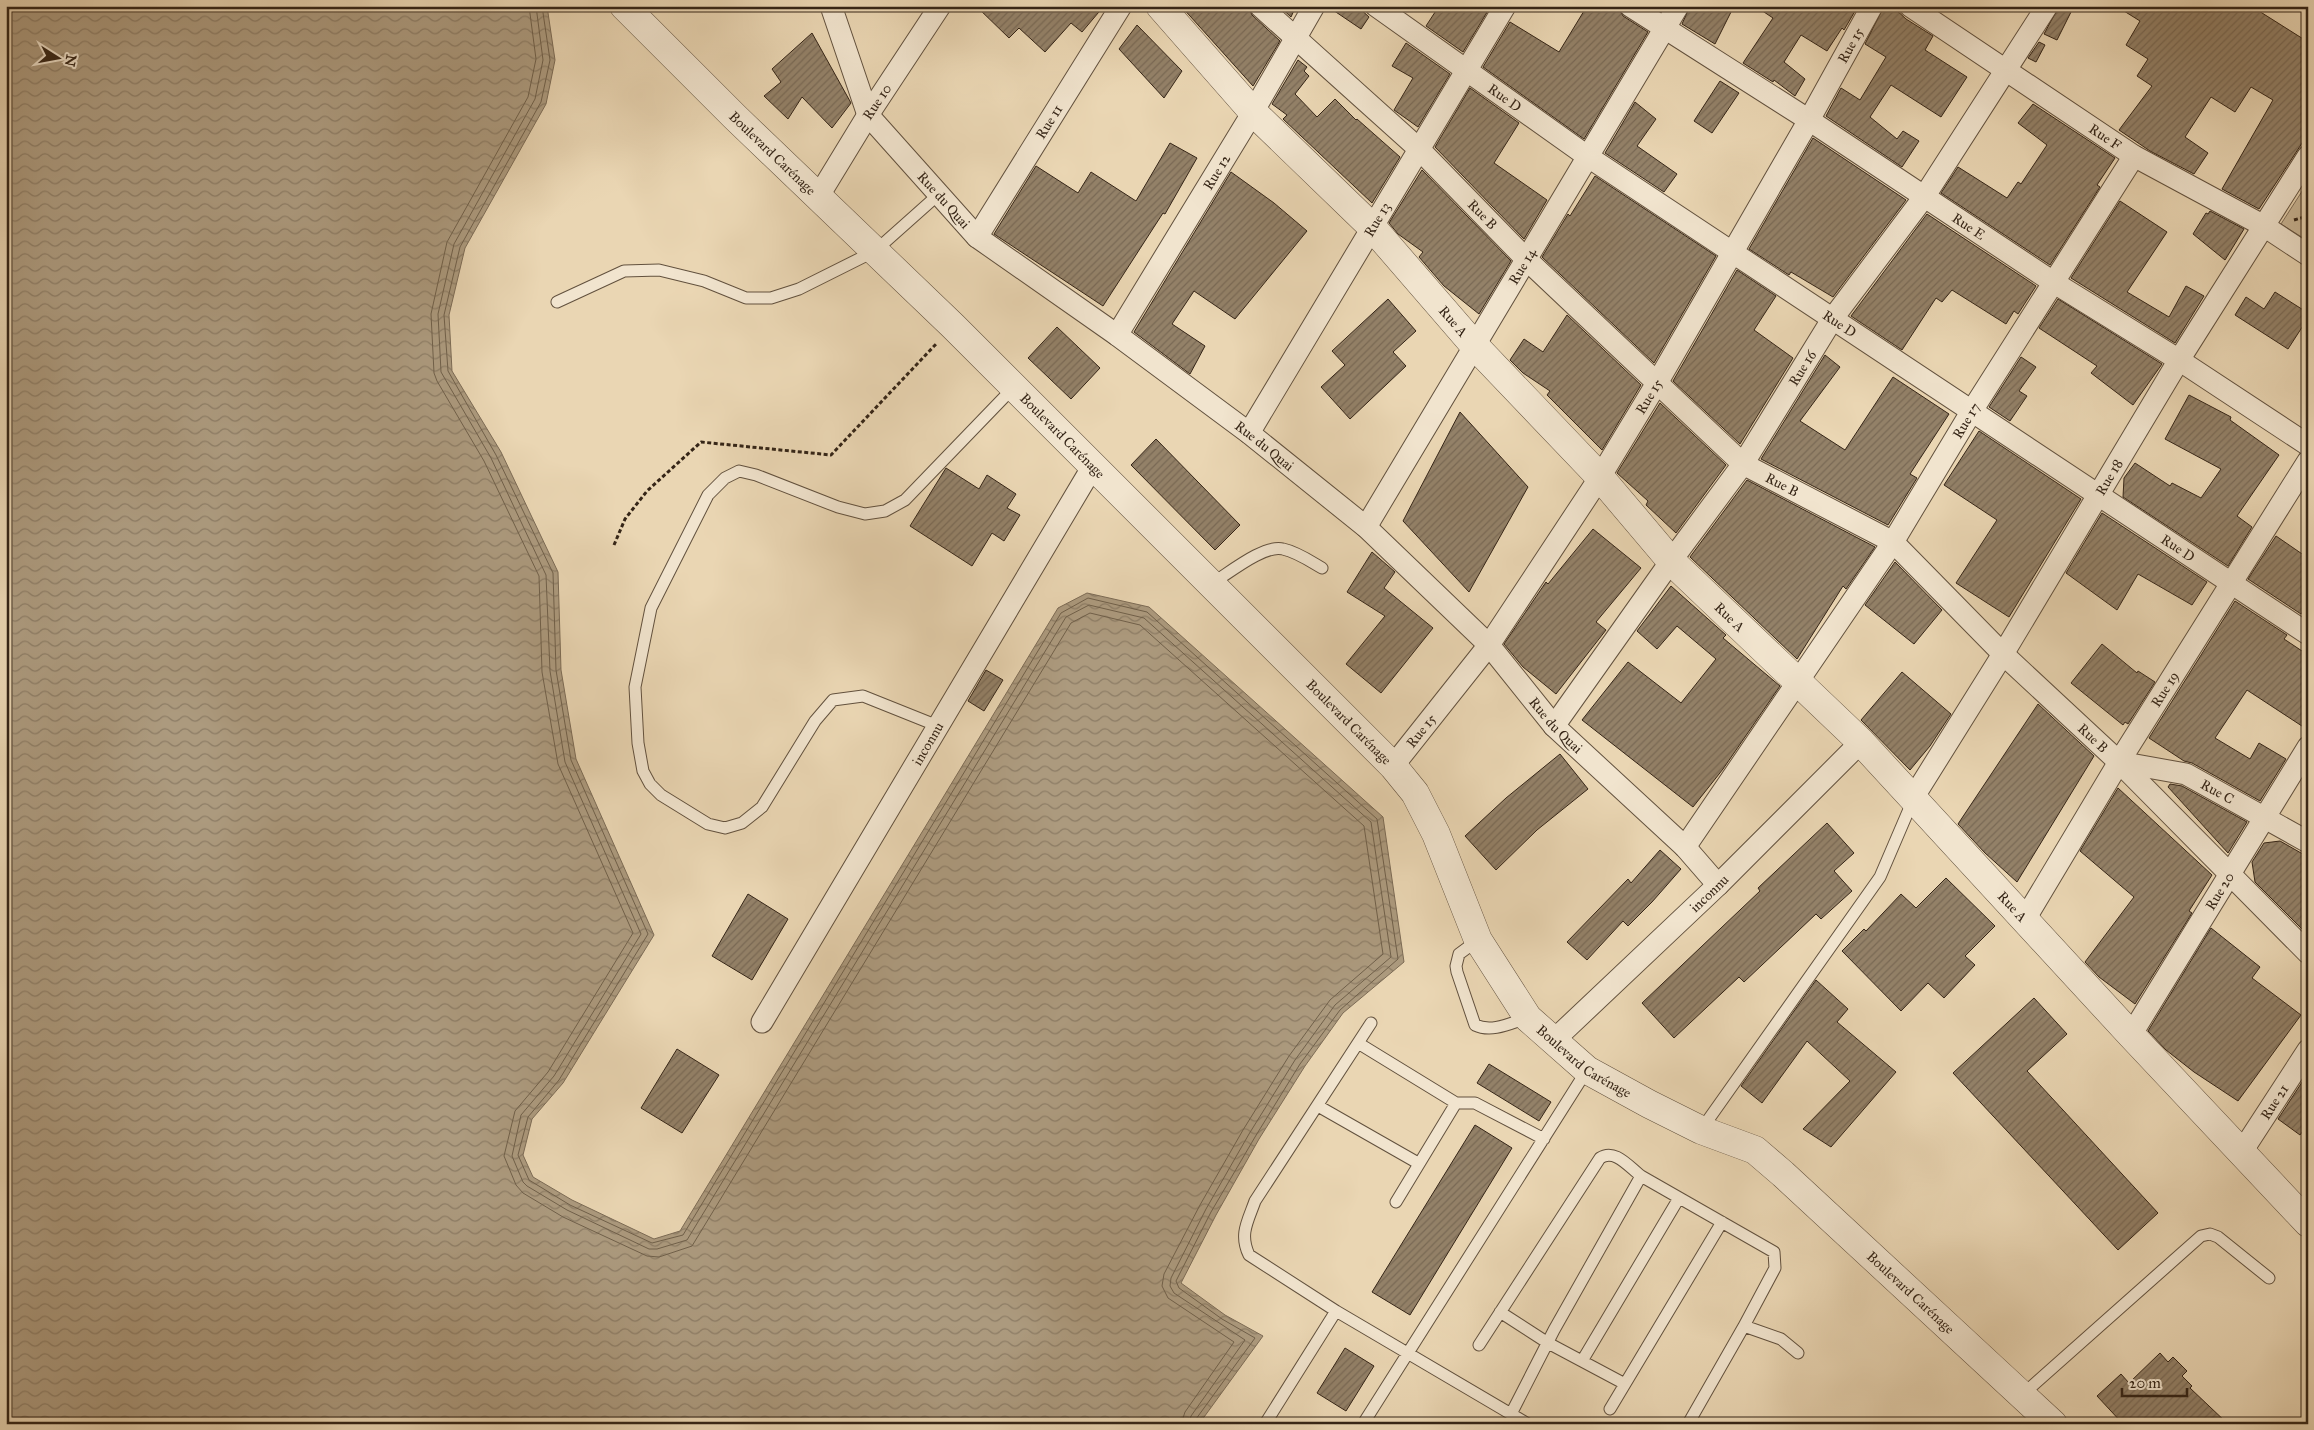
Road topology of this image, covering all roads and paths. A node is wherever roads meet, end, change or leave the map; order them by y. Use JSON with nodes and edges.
{"nodes":[{"id":1,"x":624,"y":6,"type":"edge"},
{"id":2,"x":831,"y":6,"type":"edge"},
{"id":3,"x":940,"y":6,"type":"edge"},
{"id":4,"x":1122,"y":6,"type":"edge"},
{"id":5,"x":1160,"y":6,"type":"edge"},
{"id":6,"x":1260,"y":6,"type":"edge"},
{"id":7,"x":1314,"y":6,"type":"edge"},
{"id":8,"x":1376,"y":6,"type":"edge"},
{"id":9,"x":1505,"y":6,"type":"edge"},
{"id":10,"x":1630,"y":6,"type":"edge"},
{"id":11,"x":1678,"y":6,"type":"edge"},
{"id":12,"x":1872,"y":6,"type":"edge"},
{"id":13,"x":1910,"y":6,"type":"edge"},
{"id":14,"x":2047,"y":6,"type":"edge"},
{"id":15,"x":1664,"y":28,"type":"junction"},
{"id":16,"x":1296,"y":39,"type":"junction"},
{"id":17,"x":1467,"y":70,"type":"junction"},
{"id":18,"x":2005,"y":71,"type":"junction"},
{"id":19,"x":1253,"y":112,"type":"junction"},
{"id":20,"x":868,"y":114,"type":"junction"},
{"id":21,"x":1809,"y":120,"type":"junction"},
{"id":22,"x":1419,"y":149,"type":"junction"},
{"id":23,"x":1587,"y":156,"type":"junction"},
{"id":24,"x":2134,"y":156,"type":"junction"},
{"id":25,"x":2308,"y":156,"type":"edge"},
{"id":26,"x":938,"y":194,"type":"junction"},
{"id":27,"x":818,"y":197,"type":"junction"},
{"id":28,"x":1924,"y":197,"type":"junction"},
{"id":29,"x":2264,"y":226,"type":"junction"},
{"id":30,"x":1372,"y":227,"type":"junction"},
{"id":31,"x":977,"y":237,"type":"junction"},
{"id":32,"x":874,"y":251,"type":"junction"},
{"id":33,"x":1733,"y":252,"type":"junction"},
{"id":34,"x":2308,"y":255,"type":"edge"},
{"id":35,"x":1526,"y":259,"type":"junction"},
{"id":36,"x":2053,"y":282,"type":"junction"},
{"id":37,"x":557,"y":302,"type":"dead end"},
{"id":38,"x":1833,"y":318,"type":"junction"},
{"id":39,"x":953,"y":326,"type":"junction"},
{"id":40,"x":1117,"y":336,"type":"junction"},
{"id":41,"x":1474,"y":345,"type":"junction"},
{"id":42,"x":2179,"y":360,"type":"junction"},
{"id":43,"x":1657,"y":383,"type":"junction"},
{"id":44,"x":1014,"y":387,"type":"junction"},
{"id":45,"x":1972,"y":410,"type":"junction"},
{"id":46,"x":1249,"y":433,"type":"junction"},
{"id":47,"x":2308,"y":445,"type":"edge"},
{"id":48,"x":2308,"y":461,"type":"edge"},
{"id":49,"x":1743,"y":464,"type":"junction"},
{"id":50,"x":1093,"y":466,"type":"junction"},
{"id":51,"x":1600,"y":477,"type":"junction"},
{"id":52,"x":2098,"y":496,"type":"junction"},
{"id":53,"x":1366,"y":526,"type":"junction"},
{"id":54,"x":1893,"y":542,"type":"junction"},
{"id":55,"x":614,"y":545,"type":"dead end"},
{"id":56,"x":1671,"y":561,"type":"junction"},
{"id":57,"x":1322,"y":568,"type":"dead end"},
{"id":58,"x":2233,"y":582,"type":"junction"},
{"id":59,"x":1211,"y":584,"type":"junction"},
{"id":60,"x":2308,"y":634,"type":"edge"},
{"id":61,"x":1489,"y":645,"type":"junction"},
{"id":62,"x":2004,"y":654,"type":"junction"},
{"id":63,"x":1798,"y":683,"type":"junction"},
{"id":64,"x":938,"y":726,"type":"junction"},
{"id":65,"x":1554,"y":726,"type":"junction"},
{"id":66,"x":1861,"y":742,"type":"junction"},
{"id":67,"x":2308,"y":747,"type":"edge"},
{"id":68,"x":2119,"y":762,"type":"junction"},
{"id":69,"x":1393,"y":766,"type":"junction"},
{"id":70,"x":1913,"y":798,"type":"junction"},
{"id":71,"x":2265,"y":817,"type":"junction"},
{"id":72,"x":2308,"y":842,"type":"edge"},
{"id":73,"x":1685,"y":846,"type":"junction"},
{"id":74,"x":2229,"y":875,"type":"junction"},
{"id":75,"x":1718,"y":885,"type":"junction"},
{"id":76,"x":2025,"y":920,"type":"junction"},
{"id":77,"x":1478,"y":940,"type":"junction"},
{"id":78,"x":2308,"y":953,"type":"edge"},
{"id":79,"x":1528,"y":1018,"type":"junction"},
{"id":80,"x":762,"y":1022,"type":"dead end"},
{"id":81,"x":1371,"y":1023,"type":"dead end"},
{"id":82,"x":2131,"y":1035,"type":"junction"},
{"id":83,"x":1553,"y":1041,"type":"junction"},
{"id":84,"x":1358,"y":1043,"type":"junction"},
{"id":85,"x":2308,"y":1050,"type":"edge"},
{"id":86,"x":1588,"y":1070,"type":"junction"},
{"id":87,"x":1456,"y":1103,"type":"junction"},
{"id":88,"x":1318,"y":1106,"type":"junction"},
{"id":89,"x":1701,"y":1130,"type":"junction"},
{"id":90,"x":1544,"y":1139,"type":"junction"},
{"id":91,"x":2241,"y":1153,"type":"junction"},
{"id":92,"x":1418,"y":1163,"type":"junction"},
{"id":93,"x":1641,"y":1176,"type":"junction"},
{"id":94,"x":1679,"y":1198,"type":"junction"},
{"id":95,"x":1396,"y":1202,"type":"dead end"},
{"id":96,"x":1722,"y":1222,"type":"junction"},
{"id":97,"x":2308,"y":1223,"type":"edge"},
{"id":98,"x":2269,"y":1278,"type":"dead end"},
{"id":99,"x":1336,"y":1311,"type":"junction"},
{"id":100,"x":1500,"y":1312,"type":"junction"},
{"id":101,"x":1744,"y":1326,"type":"junction"},
{"id":102,"x":1548,"y":1343,"type":"junction"},
{"id":103,"x":1479,"y":1345,"type":"dead end"},
{"id":104,"x":1798,"y":1353,"type":"dead end"},
{"id":105,"x":1407,"y":1354,"type":"junction"},
{"id":106,"x":1582,"y":1361,"type":"junction"},
{"id":107,"x":1625,"y":1384,"type":"junction"},
{"id":108,"x":2022,"y":1395,"type":"junction"},
{"id":109,"x":1610,"y":1410,"type":"dead end"},
{"id":110,"x":1511,"y":1414,"type":"junction"},
{"id":111,"x":1265,"y":1424,"type":"edge"},
{"id":112,"x":1363,"y":1424,"type":"edge"},
{"id":113,"x":1528,"y":1424,"type":"edge"},
{"id":114,"x":1688,"y":1424,"type":"edge"},
{"id":115,"x":2053,"y":1424,"type":"edge"}],
"edges":[{"from":1,"to":27,"type":"street","name":"Boulevard Carénage"},
{"from":2,"to":20,"type":"street","name":"Rue du Quai"},
{"from":3,"to":20,"type":"street","name":"Rue 10"},
{"from":4,"to":31,"type":"street","name":"Rue 11"},
{"from":5,"to":19,"type":"street","name":"Rue A"},
{"from":6,"to":16,"type":"street","name":"Rue B"},
{"from":7,"to":16,"type":"street","name":"Rue 12"},
{"from":8,"to":17,"type":"street","name":"Rue D"},
{"from":9,"to":17,"type":"street","name":"Rue 13"},
{"from":10,"to":15,"type":"street","name":"Rue E"},
{"from":11,"to":15,"type":"street","name":"Rue 14"},
{"from":12,"to":21,"type":"street","name":"Rue 15"},
{"from":13,"to":18,"type":"street","name":"Rue F"},
{"from":14,"to":18,"type":"street","name":"Rue 16"},
{"from":15,"to":21,"type":"street","name":"Rue E"},
{"from":15,"to":23,"type":"street","name":"Rue 14"},
{"from":16,"to":19,"type":"street","name":"Rue 12"},
{"from":16,"to":22,"type":"street","name":"Rue B"},
{"from":17,"to":22,"type":"street","name":"Rue 13"},
{"from":17,"to":23,"type":"street","name":"Rue D"},
{"from":18,"to":24,"type":"street","name":"Rue F"},
{"from":18,"to":28,"type":"street","name":"Rue 16"},
{"from":19,"to":30,"type":"street","name":"Rue A"},
{"from":19,"to":40,"type":"street","name":"Rue 12"},
{"from":20,"to":26,"type":"street","name":"Rue du Quai"},
{"from":20,"to":27,"type":"street","name":"Rue 10"},
{"from":21,"to":28,"type":"street","name":"Rue E"},
{"from":21,"to":33,"type":"street","name":"Rue 15"},
{"from":22,"to":30,"type":"street","name":"Rue 13"},
{"from":22,"to":35,"type":"street","name":"Rue B"},
{"from":23,"to":33,"type":"street","name":"Rue D"},
{"from":23,"to":35,"type":"street","name":"Rue 14"},
{"from":24,"to":29,"type":"street","name":"Rue F"},
{"from":24,"to":36,"type":"street","name":"Rue 17"},
{"from":25,"to":29,"type":"street","name":"Rue 18"},
{"from":26,"to":31,"type":"street","name":"Rue du Quai"},
{"from":26,"to":32,"type":"lane"},
{"from":27,"to":32,"type":"street","name":"Boulevard Carénage"},
{"from":28,"to":36,"type":"street","name":"Rue E"},
{"from":28,"to":38,"type":"street","name":"Rue 16"},
{"from":29,"to":34,"type":"street","name":"Rue F"},
{"from":29,"to":42,"type":"street","name":"Rue 18"},
{"from":30,"to":41,"type":"street","name":"Rue A"},
{"from":30,"to":46,"type":"street","name":"Rue 13"},
{"from":31,"to":40,"type":"street","name":"Rue du Quai"},
{"from":32,"to":37,"type":"lane"},
{"from":32,"to":39,"type":"street","name":"Boulevard Carénage"},
{"from":33,"to":38,"type":"street","name":"Rue D"},
{"from":33,"to":43,"type":"street","name":"Rue 15"},
{"from":35,"to":41,"type":"street","name":"Rue 14"},
{"from":35,"to":43,"type":"street","name":"Rue B"},
{"from":36,"to":42,"type":"street","name":"Rue E"},
{"from":36,"to":45,"type":"street","name":"Rue 17"},
{"from":38,"to":45,"type":"street","name":"Rue D"},
{"from":38,"to":49,"type":"street","name":"Rue 16"},
{"from":39,"to":44,"type":"street","name":"Boulevard Carénage"},
{"from":39,"to":55,"type":"path"},
{"from":40,"to":46,"type":"street","name":"Rue du Quai"},
{"from":41,"to":51,"type":"street","name":"Rue A"},
{"from":41,"to":53,"type":"street","name":"Rue 14"},
{"from":42,"to":47,"type":"street","name":"Rue E"},
{"from":42,"to":52,"type":"street","name":"Rue 18"},
{"from":43,"to":49,"type":"street","name":"Rue B"},
{"from":43,"to":51,"type":"street","name":"Rue 15"},
{"from":44,"to":50,"type":"street","name":"Boulevard Carénage"},
{"from":44,"to":64,"type":"lane"},
{"from":45,"to":52,"type":"street","name":"Rue D"},
{"from":45,"to":54,"type":"street","name":"Rue 17"},
{"from":46,"to":53,"type":"street","name":"Rue du Quai"},
{"from":48,"to":58,"type":"street","name":"Rue 19"},
{"from":49,"to":54,"type":"street","name":"Rue B"},
{"from":49,"to":56,"type":"street","name":"Rue 16"},
{"from":50,"to":59,"type":"street","name":"Boulevard Carénage"},
{"from":50,"to":64,"type":"street","name":"inconnu"},
{"from":51,"to":56,"type":"street","name":"Rue A"},
{"from":51,"to":61,"type":"street","name":"Rue 15"},
{"from":52,"to":58,"type":"street","name":"Rue D"},
{"from":52,"to":62,"type":"street","name":"Rue 18"},
{"from":53,"to":61,"type":"street","name":"Rue du Quai"},
{"from":54,"to":62,"type":"street","name":"Rue B"},
{"from":54,"to":63,"type":"street","name":"Rue 17"},
{"from":56,"to":63,"type":"street","name":"Rue A"},
{"from":56,"to":65,"type":"street","name":"Rue 16"},
{"from":57,"to":59,"type":"lane"},
{"from":58,"to":60,"type":"street","name":"Rue D"},
{"from":58,"to":68,"type":"street","name":"Rue 19"},
{"from":59,"to":69,"type":"street","name":"Boulevard Carénage"},
{"from":61,"to":65,"type":"street","name":"Rue du Quai"},
{"from":61,"to":69,"type":"street","name":"Rue 15"},
{"from":62,"to":68,"type":"street","name":"Rue B"},
{"from":62,"to":70,"type":"street","name":"Rue 18"},
{"from":63,"to":66,"type":"street","name":"Rue A"},
{"from":63,"to":73,"type":"street"},
{"from":64,"to":80,"type":"street","name":"inconnu"},
{"from":65,"to":73,"type":"street","name":"Rue du Quai"},
{"from":66,"to":70,"type":"street","name":"Rue A"},
{"from":66,"to":75,"type":"street","name":"inconnu"},
{"from":67,"to":71,"type":"street","name":"Rue 20"},
{"from":68,"to":71,"type":"street","name":"Rue C"},
{"from":68,"to":74,"type":"street","name":"Rue B"},
{"from":68,"to":76,"type":"street","name":"Rue 19"},
{"from":69,"to":77,"type":"street","name":"Boulevard Carénage"},
{"from":70,"to":76,"type":"street","name":"Rue A"},
{"from":70,"to":89,"type":"lane"},
{"from":71,"to":72,"type":"street","name":"Rue C"},
{"from":71,"to":74,"type":"street","name":"Rue 20"},
{"from":73,"to":75,"type":"street","name":"Rue du Quai"},
{"from":74,"to":78,"type":"street","name":"Rue B"},
{"from":74,"to":82,"type":"street","name":"Rue 20"},
{"from":75,"to":83,"type":"street","name":"inconnu"},
{"from":76,"to":82,"type":"street","name":"Rue A"},
{"from":77,"to":79,"type":"street","name":"Boulevard Carénage"},
{"from":77,"to":79,"type":"lane"},
{"from":79,"to":83,"type":"street","name":"Boulevard Carénage"},
{"from":81,"to":84,"type":"lane"},
{"from":82,"to":91,"type":"street","name":"Rue A"},
{"from":83,"to":86,"type":"street","name":"Boulevard Carénage"},
{"from":84,"to":87,"type":"lane"},
{"from":84,"to":88,"type":"lane"},
{"from":85,"to":91,"type":"street","name":"Rue 21"},
{"from":86,"to":89,"type":"street","name":"Boulevard Carénage"},
{"from":86,"to":90,"type":"lane"},
{"from":87,"to":90,"type":"lane"},
{"from":87,"to":92,"type":"lane"},
{"from":88,"to":92,"type":"lane"},
{"from":88,"to":99,"type":"lane"},
{"from":89,"to":108,"type":"street","name":"Boulevard Carénage"},
{"from":90,"to":105,"type":"lane"},
{"from":91,"to":97,"type":"street","name":"Rue A"},
{"from":92,"to":95,"type":"lane"},
{"from":93,"to":94,"type":"lane"},
{"from":93,"to":100,"type":"lane"},
{"from":93,"to":102,"type":"lane"},
{"from":94,"to":96,"type":"lane"},
{"from":94,"to":106,"type":"lane"},
{"from":96,"to":101,"type":"lane"},
{"from":96,"to":107,"type":"lane"},
{"from":98,"to":108,"type":"lane"},
{"from":99,"to":105,"type":"lane"},
{"from":99,"to":111,"type":"lane"},
{"from":100,"to":102,"type":"lane"},
{"from":100,"to":103,"type":"lane"},
{"from":101,"to":104,"type":"lane"},
{"from":101,"to":114,"type":"lane"},
{"from":102,"to":106,"type":"lane"},
{"from":102,"to":110,"type":"lane"},
{"from":105,"to":110,"type":"lane"},
{"from":105,"to":112,"type":"lane"},
{"from":106,"to":107,"type":"lane"},
{"from":107,"to":109,"type":"lane"},
{"from":108,"to":115,"type":"street","name":"Boulevard Carénage"},
{"from":110,"to":113,"type":"lane"}]}
